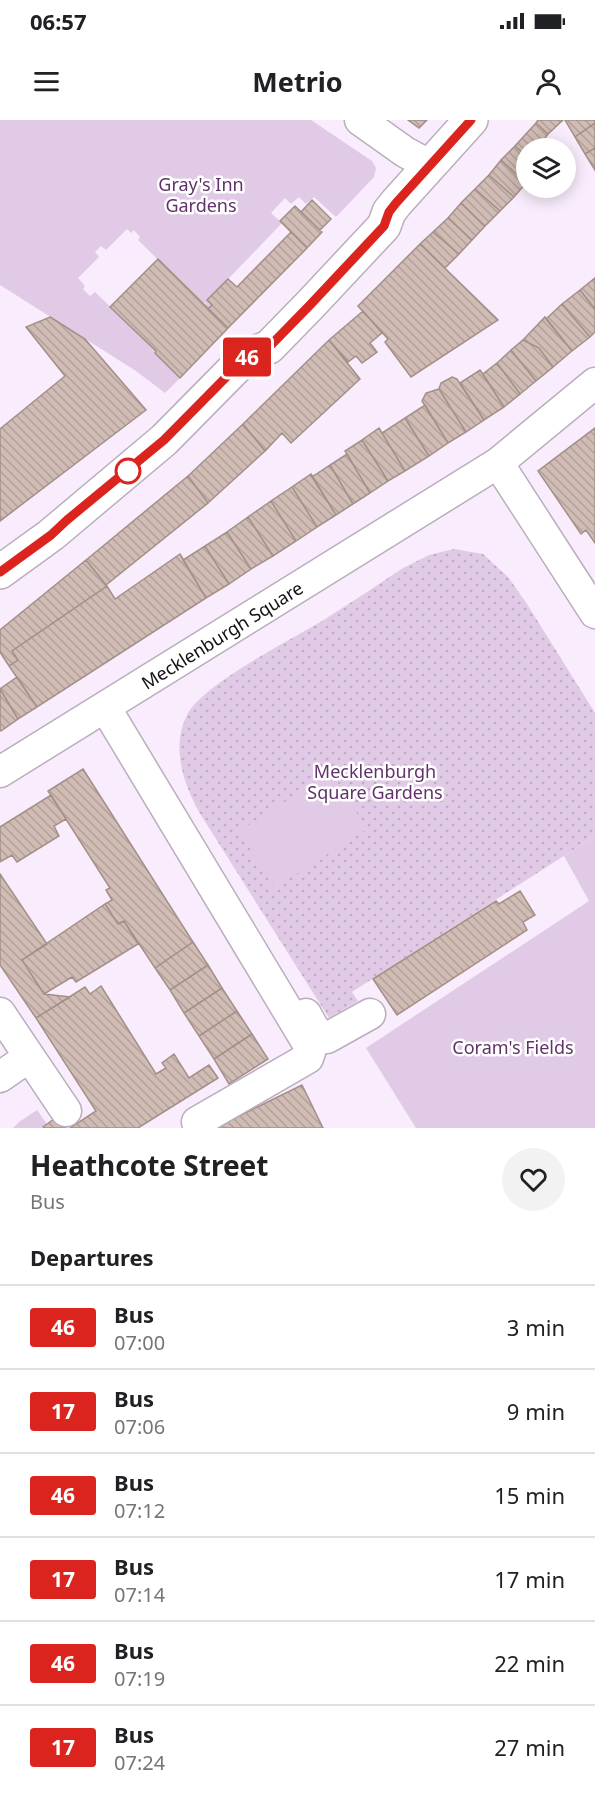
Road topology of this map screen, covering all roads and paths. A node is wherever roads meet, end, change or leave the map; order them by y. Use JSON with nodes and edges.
{"nodes":[{"id":1,"x":360,"y":120,"type":"edge"},
{"id":2,"x":471,"y":120,"type":"edge"},
{"id":3,"x":429,"y":165,"type":"junction"},
{"id":4,"x":595,"y":383,"type":"edge"},
{"id":5,"x":498,"y":463,"type":"junction"},
{"id":6,"x":2,"y":566,"type":"edge"},
{"id":7,"x":595,"y":614,"type":"edge"},
{"id":8,"x":105,"y":707,"type":"junction"},
{"id":9,"x":0,"y":772,"type":"edge"},
{"id":10,"x":0,"y":1012,"type":"edge"},
{"id":11,"x":370,"y":1014,"type":"dead end"},
{"id":12,"x":294,"y":1021,"type":"junction"},
{"id":13,"x":29,"y":1058,"type":"junction"},
{"id":14,"x":0,"y":1077,"type":"edge"},
{"id":15,"x":66,"y":1111,"type":"dead end"},
{"id":16,"x":200,"y":1128,"type":"edge"}],
"edges":[{"from":1,"to":3,"type":"street"},
{"from":2,"to":3,"type":"main road"},
{"from":3,"to":6,"type":"main road"},
{"from":4,"to":5,"type":"street","name":"Mecklenburgh Square"},
{"from":5,"to":7,"type":"street"},
{"from":5,"to":8,"type":"street","name":"Mecklenburgh Square"},
{"from":8,"to":9,"type":"street","name":"Mecklenburgh Square"},
{"from":8,"to":12,"type":"street"},
{"from":10,"to":13,"type":"street"},
{"from":11,"to":12,"type":"street"},
{"from":12,"to":16,"type":"street"},
{"from":13,"to":14,"type":"street"},
{"from":13,"to":15,"type":"street"}]}
